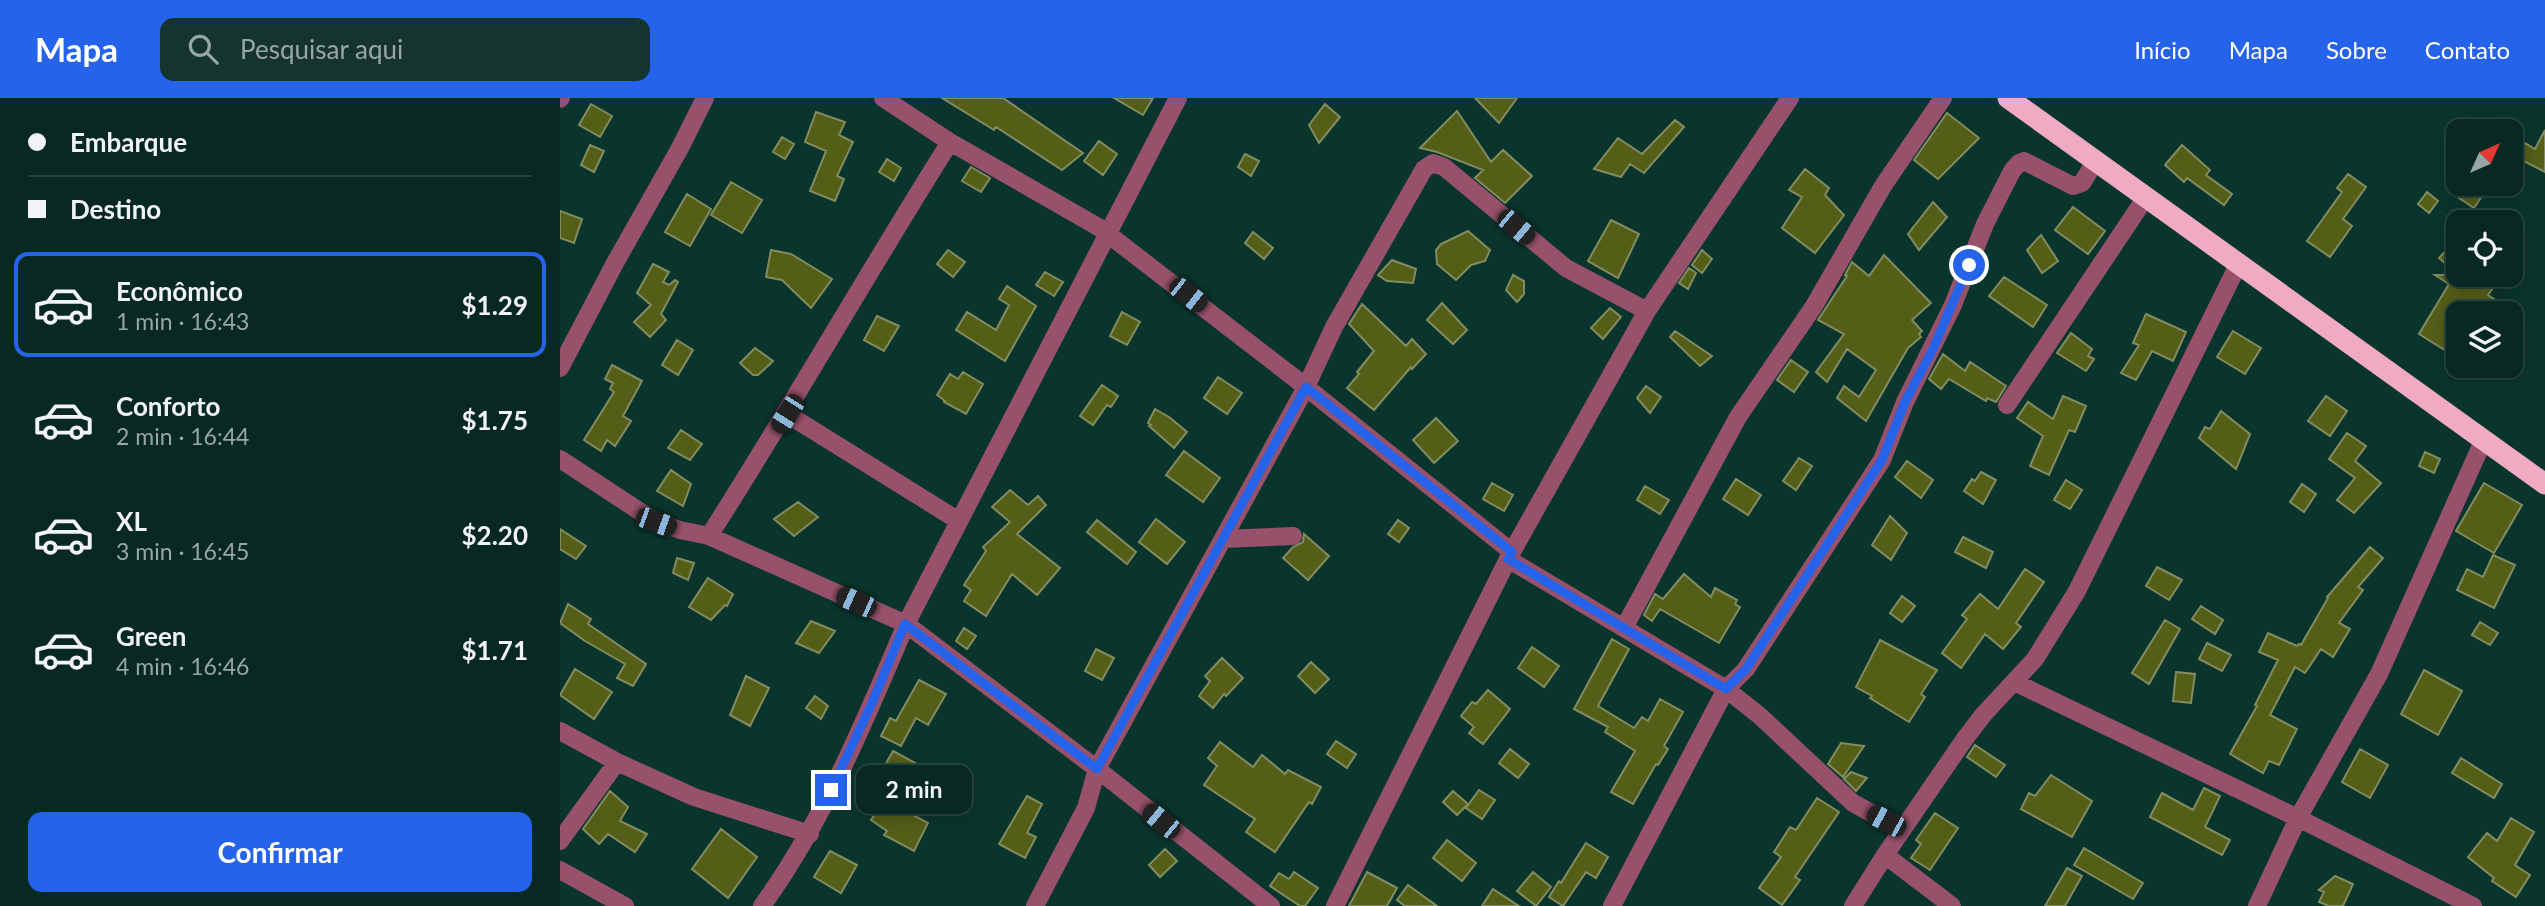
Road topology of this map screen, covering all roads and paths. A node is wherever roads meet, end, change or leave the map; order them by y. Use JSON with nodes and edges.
{"nodes":[{"id":1,"x":705,"y":98,"type":"edge"},
{"id":2,"x":883,"y":98,"type":"edge"},
{"id":3,"x":1178,"y":98,"type":"edge"},
{"id":4,"x":1790,"y":98,"type":"edge"},
{"id":5,"x":1943,"y":98,"type":"edge"},
{"id":6,"x":2008,"y":98,"type":"edge"},
{"id":7,"x":950,"y":142,"type":"junction"},
{"id":8,"x":2095,"y":162,"type":"junction"},
{"id":9,"x":2146,"y":197,"type":"junction"},
{"id":10,"x":1109,"y":234,"type":"junction"},
{"id":11,"x":2239,"y":263,"type":"junction"},
{"id":12,"x":1647,"y":312,"type":"junction"},
{"id":13,"x":560,"y":368,"type":"edge"},
{"id":14,"x":1306,"y":387,"type":"junction"},
{"id":15,"x":2007,"y":405,"type":"dead end"},
{"id":16,"x":787,"y":414,"type":"junction"},
{"id":17,"x":2484,"y":439,"type":"junction"},
{"id":18,"x":560,"y":459,"type":"edge"},
{"id":19,"x":2545,"y":484,"type":"edge"},
{"id":20,"x":959,"y":521,"type":"junction"},
{"id":21,"x":1293,"y":536,"type":"dead end"},
{"id":22,"x":709,"y":537,"type":"junction"},
{"id":23,"x":1223,"y":539,"type":"junction"},
{"id":24,"x":1510,"y":555,"type":"junction"},
{"id":25,"x":905,"y":624,"type":"junction"},
{"id":26,"x":1624,"y":628,"type":"junction"},
{"id":27,"x":2014,"y":682,"type":"junction"},
{"id":28,"x":1726,"y":689,"type":"junction"},
{"id":29,"x":560,"y":731,"type":"edge"},
{"id":30,"x":617,"y":762,"type":"junction"},
{"id":31,"x":1097,"y":769,"type":"junction"},
{"id":32,"x":2298,"y":818,"type":"junction"},
{"id":33,"x":1902,"y":830,"type":"junction"},
{"id":34,"x":810,"y":834,"type":"junction"},
{"id":35,"x":560,"y":841,"type":"edge"},
{"id":36,"x":1885,"y":855,"type":"junction"},
{"id":37,"x":560,"y":870,"type":"edge"},
{"id":38,"x":625,"y":906,"type":"edge"},
{"id":39,"x":762,"y":906,"type":"edge"},
{"id":40,"x":1035,"y":906,"type":"edge"},
{"id":41,"x":1271,"y":906,"type":"edge"},
{"id":42,"x":1335,"y":906,"type":"edge"},
{"id":43,"x":1612,"y":906,"type":"edge"},
{"id":44,"x":1853,"y":906,"type":"edge"},
{"id":45,"x":1952,"y":906,"type":"edge"},
{"id":46,"x":2257,"y":906,"type":"edge"},
{"id":47,"x":2473,"y":906,"type":"edge"}],
"edges":[{"from":1,"to":13,"type":"street"},
{"from":2,"to":7,"type":"street"},
{"from":3,"to":10,"type":"street"},
{"from":4,"to":12,"type":"street"},
{"from":5,"to":26,"type":"street"},
{"from":6,"to":8,"type":"highway"},
{"from":7,"to":10,"type":"street"},
{"from":7,"to":16,"type":"street"},
{"from":8,"to":9,"type":"highway"},
{"from":8,"to":28,"type":"street"},
{"from":9,"to":11,"type":"highway"},
{"from":9,"to":15,"type":"street"},
{"from":10,"to":14,"type":"street"},
{"from":10,"to":20,"type":"street"},
{"from":11,"to":17,"type":"highway"},
{"from":11,"to":27,"type":"street"},
{"from":12,"to":14,"type":"street"},
{"from":12,"to":24,"type":"street"},
{"from":14,"to":23,"type":"street"},
{"from":14,"to":24,"type":"street"},
{"from":16,"to":20,"type":"street"},
{"from":16,"to":22,"type":"street"},
{"from":17,"to":19,"type":"highway"},
{"from":17,"to":32,"type":"street"},
{"from":18,"to":22,"type":"street"},
{"from":20,"to":25,"type":"street"},
{"from":21,"to":23,"type":"street"},
{"from":22,"to":25,"type":"street"},
{"from":23,"to":31,"type":"street"},
{"from":24,"to":26,"type":"street"},
{"from":24,"to":42,"type":"street"},
{"from":25,"to":31,"type":"street"},
{"from":25,"to":34,"type":"street"},
{"from":26,"to":28,"type":"street"},
{"from":27,"to":32,"type":"street"},
{"from":27,"to":33,"type":"street"},
{"from":28,"to":33,"type":"street"},
{"from":28,"to":43,"type":"street"},
{"from":29,"to":30,"type":"street"},
{"from":30,"to":34,"type":"street"},
{"from":30,"to":35,"type":"street"},
{"from":31,"to":40,"type":"street"},
{"from":31,"to":41,"type":"street"},
{"from":32,"to":46,"type":"street"},
{"from":32,"to":47,"type":"street"},
{"from":33,"to":36,"type":"street"},
{"from":34,"to":39,"type":"street"},
{"from":36,"to":44,"type":"street"},
{"from":36,"to":45,"type":"street"},
{"from":37,"to":38,"type":"street"}]}
